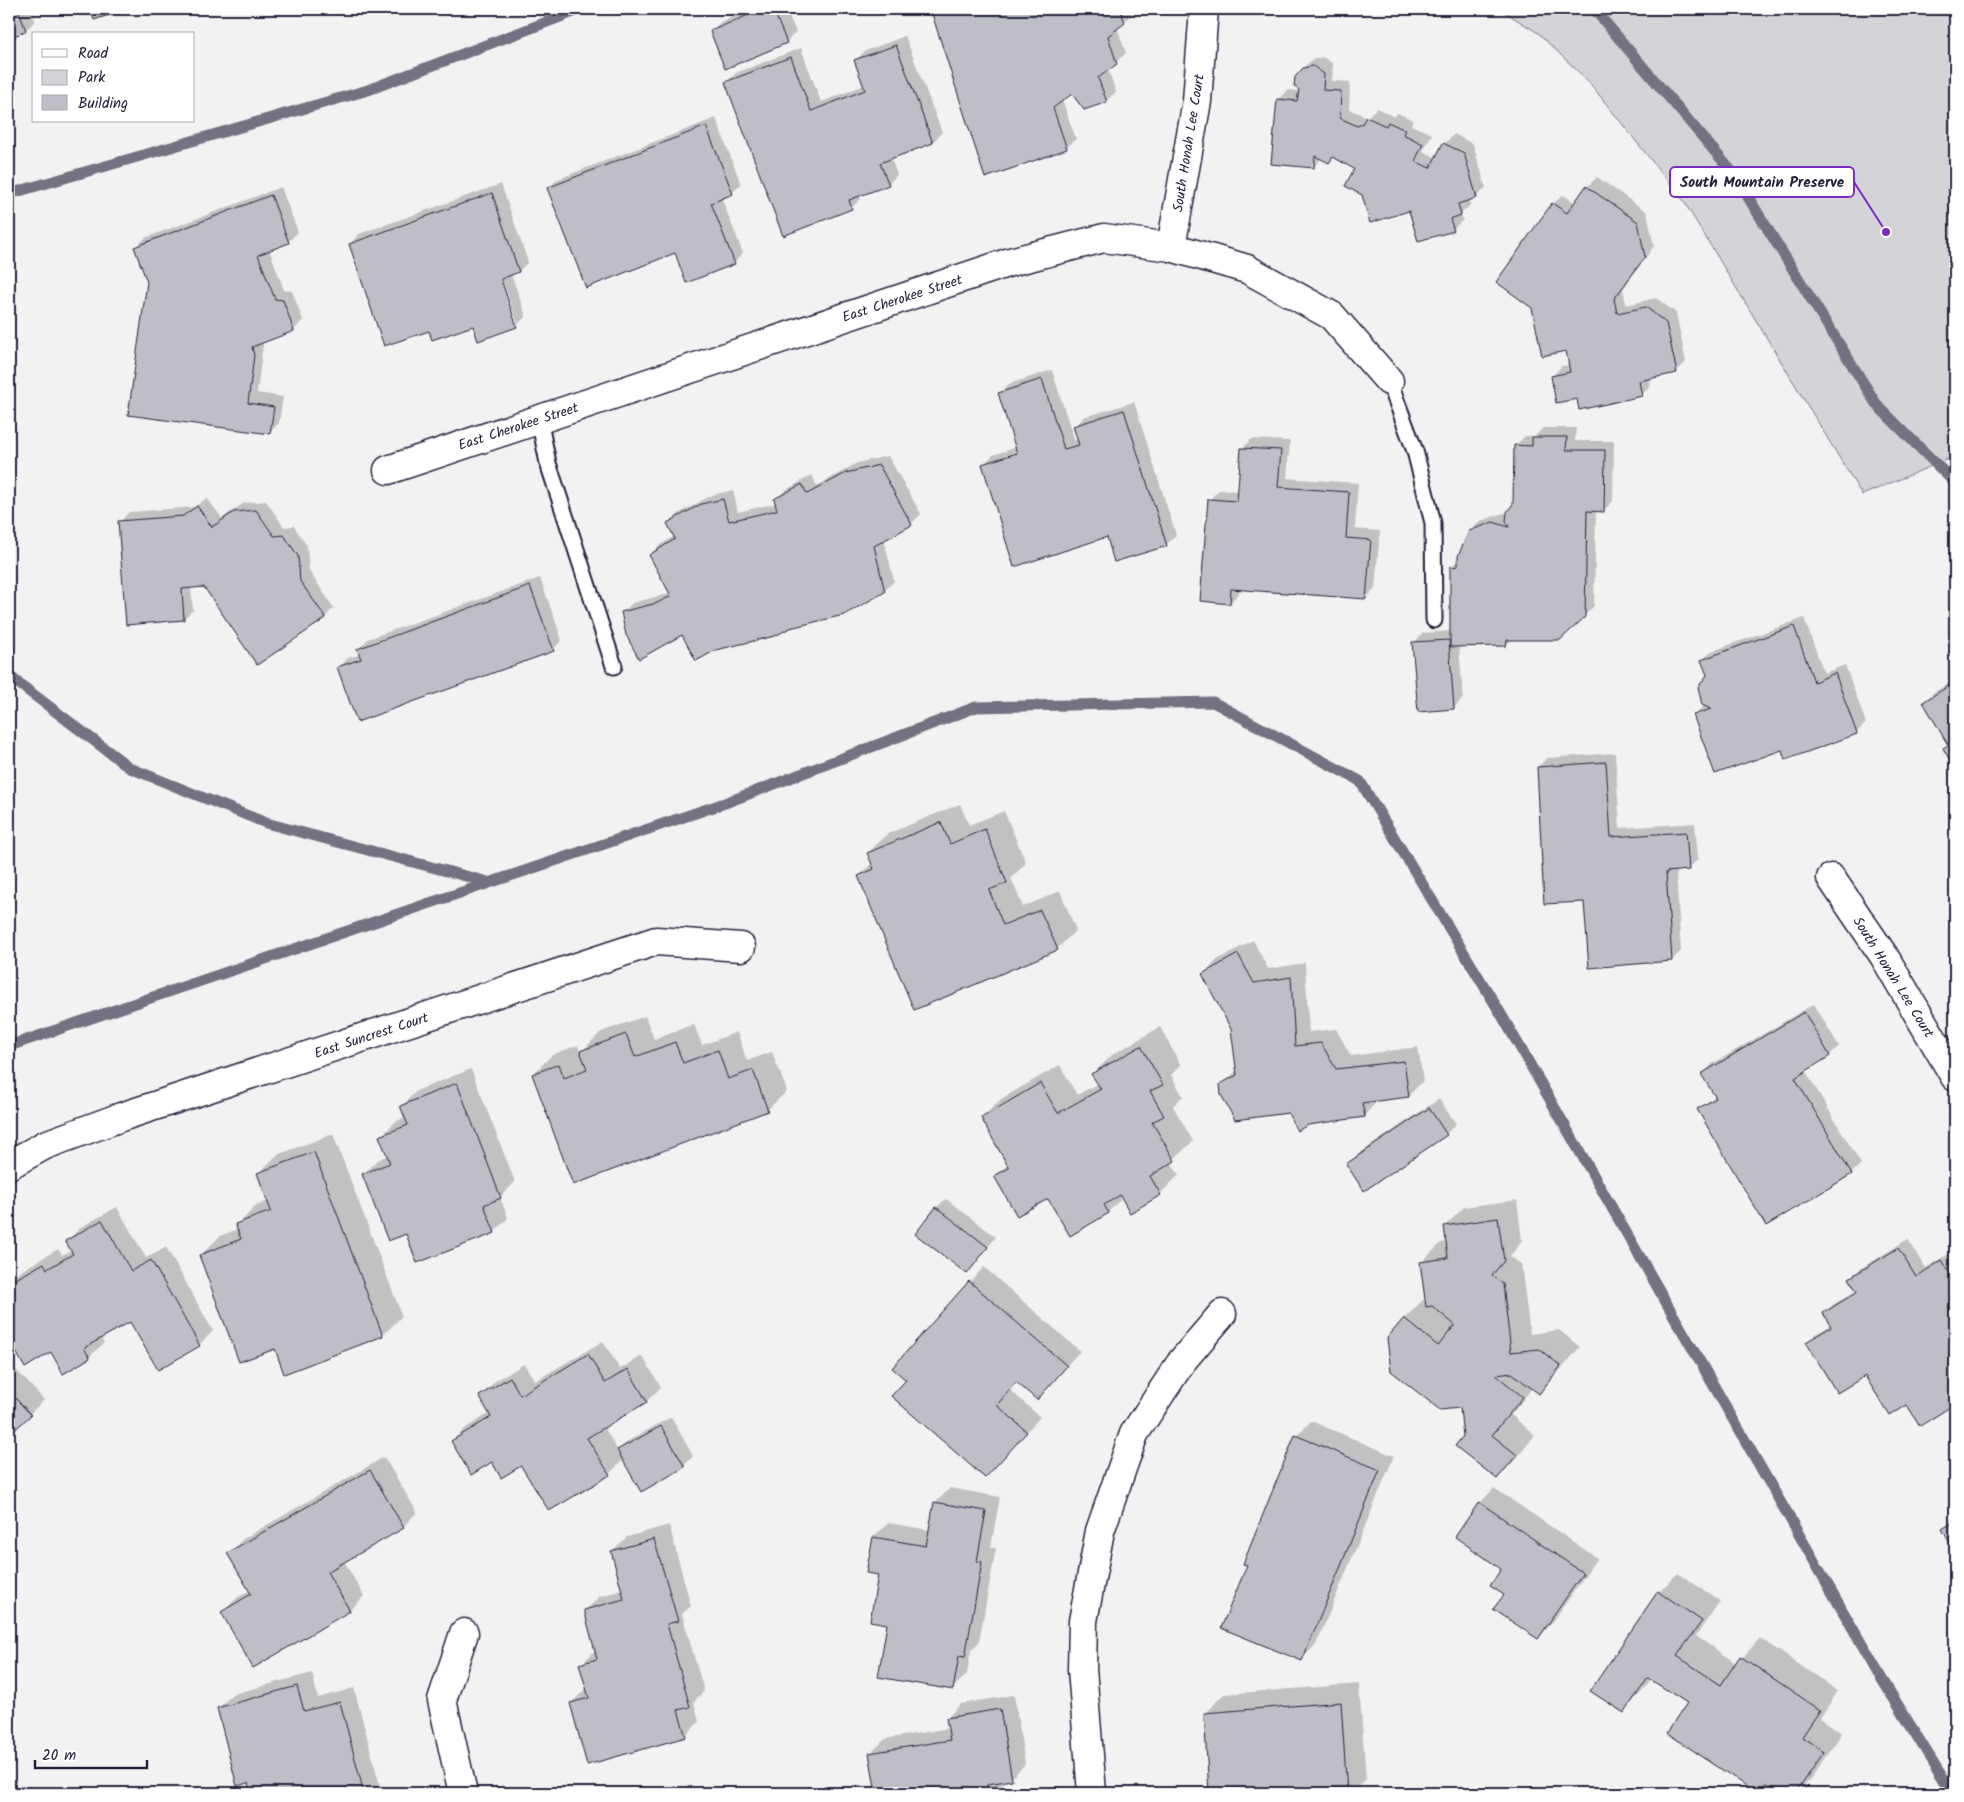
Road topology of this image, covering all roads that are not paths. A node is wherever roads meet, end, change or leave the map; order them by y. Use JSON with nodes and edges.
{"nodes":[{"id":1,"x":1204,"y":9,"type":"edge"},
{"id":2,"x":1171,"y":247,"type":"junction"},
{"id":3,"x":1390,"y":381,"type":"joint"},
{"id":4,"x":539,"y":419,"type":"junction"},
{"id":5,"x":388,"y":470,"type":"dead end"},
{"id":6,"x":1434,"y":620,"type":"dead end"},
{"id":7,"x":614,"y":666,"type":"dead end"},
{"id":8,"x":1831,"y":878,"type":"dead end"},
{"id":9,"x":741,"y":947,"type":"dead end"},
{"id":10,"x":1955,"y":1077,"type":"edge"},
{"id":11,"x":9,"y":1166,"type":"edge"},
{"id":12,"x":1222,"y":1314,"type":"dead end"},
{"id":13,"x":464,"y":1633,"type":"dead end"},
{"id":14,"x":463,"y":1793,"type":"edge"},
{"id":15,"x":1092,"y":1793,"type":"edge"}],
"edges":[{"from":1,"to":2,"type":"street","name":"South Honah Lee Court"},
{"from":2,"to":3,"type":"street","name":"East Cherokee Street"},
{"from":2,"to":4,"type":"street","name":"East Cherokee Street"},
{"from":3,"to":6,"type":"lane"},
{"from":4,"to":5,"type":"street","name":"East Cherokee Street"},
{"from":4,"to":7,"type":"lane"},
{"from":8,"to":10,"type":"street","name":"South Honah Lee Court"},
{"from":9,"to":11,"type":"street","name":"East Suncrest Court"},
{"from":12,"to":15,"type":"street"},
{"from":13,"to":14,"type":"street"}]}
